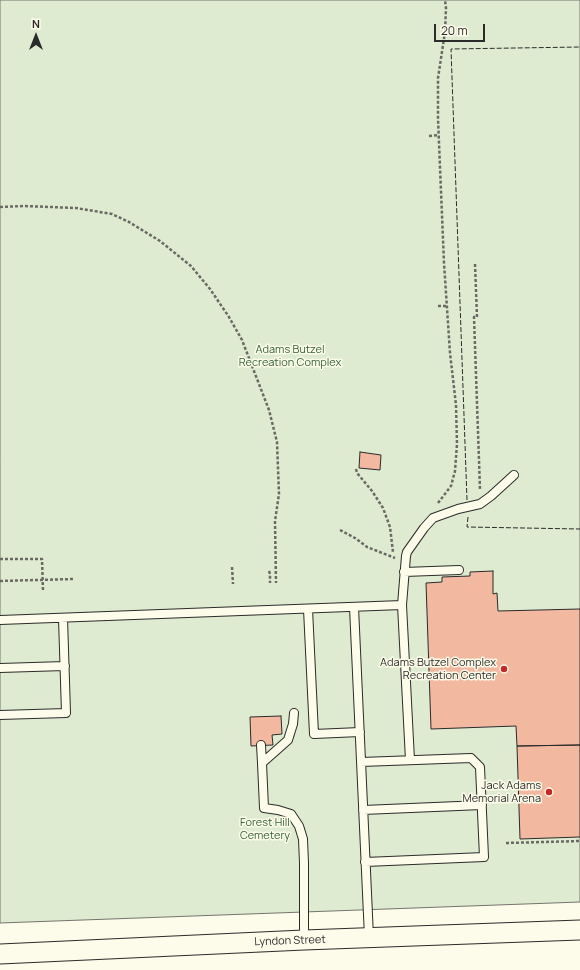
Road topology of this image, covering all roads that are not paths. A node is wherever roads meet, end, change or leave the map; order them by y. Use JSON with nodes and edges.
{"nodes":[{"id":1,"x":514,"y":474,"type":"dead end"},
{"id":2,"x":459,"y":570,"type":"dead end"},
{"id":3,"x":404,"y":572,"type":"junction"},
{"id":4,"x":402,"y":605,"type":"junction"},
{"id":5,"x":354,"y":607,"type":"junction"},
{"id":6,"x":308,"y":609,"type":"junction"},
{"id":7,"x":63,"y":618,"type":"junction"},
{"id":8,"x":0,"y":620,"type":"edge"},
{"id":9,"x":65,"y":666,"type":"junction"},
{"id":10,"x":0,"y":668,"type":"edge"},
{"id":11,"x":294,"y":713,"type":"dead end"},
{"id":12,"x":0,"y":715,"type":"edge"},
{"id":13,"x":360,"y":732,"type":"junction"},
{"id":14,"x":261,"y":745,"type":"dead end"},
{"id":15,"x":410,"y":760,"type":"junction"},
{"id":16,"x":361,"y":762,"type":"junction"},
{"id":17,"x":262,"y":763,"type":"junction"},
{"id":18,"x":482,"y":805,"type":"junction"},
{"id":19,"x":363,"y":810,"type":"junction"},
{"id":20,"x":365,"y":862,"type":"junction"},
{"id":21,"x":580,"y":930,"type":"edge"},
{"id":22,"x":369,"y":938,"type":"junction"},
{"id":23,"x":304,"y":940,"type":"junction"},
{"id":24,"x":0,"y":954,"type":"edge"}],
"edges":[{"from":1,"to":3,"type":"lane"},
{"from":2,"to":3,"type":"lane"},
{"from":3,"to":4,"type":"lane"},
{"from":4,"to":5,"type":"lane"},
{"from":4,"to":15,"type":"lane"},
{"from":5,"to":6,"type":"lane"},
{"from":5,"to":13,"type":"lane"},
{"from":6,"to":7,"type":"lane"},
{"from":6,"to":13,"type":"lane"},
{"from":7,"to":8,"type":"lane"},
{"from":7,"to":9,"type":"lane"},
{"from":9,"to":10,"type":"lane"},
{"from":9,"to":12,"type":"lane"},
{"from":11,"to":17,"type":"lane"},
{"from":13,"to":16,"type":"lane"},
{"from":14,"to":17,"type":"lane"},
{"from":15,"to":16,"type":"lane"},
{"from":15,"to":18,"type":"lane"},
{"from":16,"to":19,"type":"lane"},
{"from":17,"to":23,"type":"lane"},
{"from":18,"to":19,"type":"lane"},
{"from":18,"to":20,"type":"lane"},
{"from":19,"to":20,"type":"lane"},
{"from":20,"to":22,"type":"lane"},
{"from":21,"to":22,"type":"street","name":"Lyndon Street"},
{"from":22,"to":23,"type":"street","name":"Lyndon Street"},
{"from":23,"to":24,"type":"street","name":"Lyndon Street"}]}
